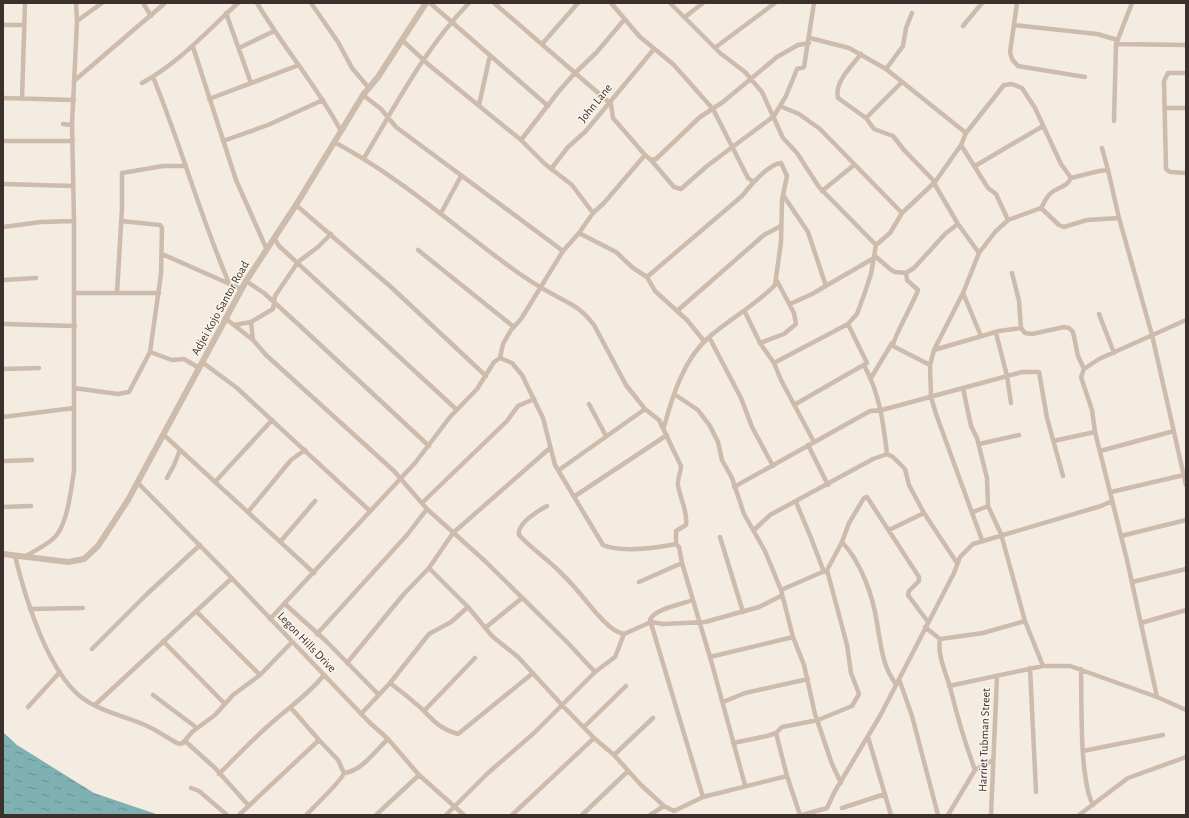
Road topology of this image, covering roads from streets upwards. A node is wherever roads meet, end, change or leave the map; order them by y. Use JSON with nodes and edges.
{"nodes":[{"id":1,"x":25,"y":3,"type":"edge"},
{"id":2,"x":76,"y":3,"type":"edge"},
{"id":3,"x":102,"y":3,"type":"edge"},
{"id":4,"x":143,"y":3,"type":"edge"},
{"id":5,"x":165,"y":3,"type":"edge"},
{"id":6,"x":238,"y":3,"type":"edge"},
{"id":7,"x":257,"y":3,"type":"edge"},
{"id":8,"x":311,"y":3,"type":"edge"},
{"id":9,"x":426,"y":3,"type":"edge"},
{"id":10,"x":430,"y":3,"type":"edge"},
{"id":11,"x":469,"y":3,"type":"edge"},
{"id":12,"x":494,"y":3,"type":"edge"},
{"id":13,"x":578,"y":3,"type":"edge"},
{"id":14,"x":611,"y":3,"type":"edge"},
{"id":15,"x":670,"y":3,"type":"edge"},
{"id":16,"x":703,"y":3,"type":"edge"},
{"id":17,"x":775,"y":3,"type":"edge"},
{"id":18,"x":814,"y":3,"type":"edge"},
{"id":19,"x":982,"y":3,"type":"edge"},
{"id":20,"x":1016,"y":3,"type":"edge"},
{"id":21,"x":1132,"y":3,"type":"edge"},
{"id":22,"x":226,"y":13,"type":"junction"},
{"id":23,"x":912,"y":13,"type":"dead end"},
{"id":24,"x":151,"y":16,"type":"junction"},
{"id":25,"x":685,"y":17,"type":"junction"},
{"id":26,"x":624,"y":20,"type":"junction"},
{"id":27,"x":77,"y":21,"type":"junction"},
{"id":28,"x":451,"y":22,"type":"junction"},
{"id":29,"x":3,"y":25,"type":"edge"},
{"id":30,"x":24,"y":25,"type":"junction"},
{"id":31,"x":1014,"y":25,"type":"junction"},
{"id":32,"x":963,"y":26,"type":"dead end"},
{"id":33,"x":274,"y":31,"type":"junction"},
{"id":34,"x":810,"y":38,"type":"junction"},
{"id":35,"x":402,"y":40,"type":"junction"},
{"id":36,"x":1117,"y":42,"type":"junction"},
{"id":37,"x":809,"y":43,"type":"junction"},
{"id":38,"x":542,"y":44,"type":"junction"},
{"id":39,"x":1186,"y":45,"type":"edge"},
{"id":40,"x":193,"y":47,"type":"junction"},
{"id":41,"x":716,"y":47,"type":"junction"},
{"id":42,"x":239,"y":48,"type":"junction"},
{"id":43,"x":654,"y":49,"type":"junction"},
{"id":44,"x":861,"y":54,"type":"junction"},
{"id":45,"x":490,"y":55,"type":"junction"},
{"id":46,"x":423,"y":60,"type":"junction"},
{"id":47,"x":299,"y":65,"type":"junction"},
{"id":48,"x":886,"y":69,"type":"junction"},
{"id":49,"x":1186,"y":73,"type":"edge"},
{"id":50,"x":574,"y":74,"type":"junction"},
{"id":51,"x":153,"y":77,"type":"junction"},
{"id":52,"x":1085,"y":77,"type":"dead end"},
{"id":53,"x":750,"y":79,"type":"junction"},
{"id":54,"x":74,"y":81,"type":"junction"},
{"id":55,"x":902,"y":82,"type":"junction"},
{"id":56,"x":142,"y":83,"type":"dead end"},
{"id":57,"x":251,"y":83,"type":"junction"},
{"id":58,"x":369,"y":88,"type":"junction"},
{"id":59,"x":363,"y":96,"type":"junction"},
{"id":60,"x":3,"y":98,"type":"edge"},
{"id":61,"x":22,"y":99,"type":"junction"},
{"id":62,"x":209,"y":99,"type":"junction"},
{"id":63,"x":74,"y":100,"type":"junction"},
{"id":64,"x":323,"y":100,"type":"junction"},
{"id":65,"x":608,"y":102,"type":"junction"},
{"id":66,"x":479,"y":105,"type":"junction"},
{"id":67,"x":548,"y":106,"type":"junction"},
{"id":68,"x":780,"y":106,"type":"junction"},
{"id":69,"x":1165,"y":108,"type":"junction"},
{"id":70,"x":1186,"y":108,"type":"edge"},
{"id":71,"x":713,"y":109,"type":"junction"},
{"id":72,"x":774,"y":116,"type":"junction"},
{"id":73,"x":389,"y":117,"type":"junction"},
{"id":74,"x":866,"y":118,"type":"junction"},
{"id":75,"x":1114,"y":121,"type":"dead end"},
{"id":76,"x":63,"y":124,"type":"dead end"},
{"id":77,"x":72,"y":125,"type":"junction"},
{"id":78,"x":1043,"y":126,"type":"junction"},
{"id":79,"x":341,"y":131,"type":"junction"},
{"id":80,"x":966,"y":133,"type":"junction"},
{"id":81,"x":521,"y":140,"type":"junction"},
{"id":82,"x":3,"y":141,"type":"edge"},
{"id":83,"x":73,"y":141,"type":"junction"},
{"id":84,"x":223,"y":141,"type":"junction"},
{"id":85,"x":334,"y":142,"type":"junction"},
{"id":86,"x":961,"y":145,"type":"junction"},
{"id":87,"x":732,"y":148,"type":"junction"},
{"id":88,"x":1102,"y":148,"type":"dead end"},
{"id":89,"x":645,"y":155,"type":"junction"},
{"id":90,"x":364,"y":158,"type":"junction"},
{"id":91,"x":651,"y":160,"type":"junction"},
{"id":92,"x":854,"y":164,"type":"junction"},
{"id":93,"x":186,"y":166,"type":"junction"},
{"id":94,"x":976,"y":166,"type":"junction"},
{"id":95,"x":551,"y":168,"type":"junction"},
{"id":96,"x":1108,"y":170,"type":"junction"},
{"id":97,"x":1186,"y":174,"type":"edge"},
{"id":98,"x":461,"y":176,"type":"junction"},
{"id":99,"x":1071,"y":178,"type":"junction"},
{"id":100,"x":754,"y":182,"type":"junction"},
{"id":101,"x":934,"y":182,"type":"junction"},
{"id":102,"x":3,"y":184,"type":"edge"},
{"id":103,"x":72,"y":186,"type":"junction"},
{"id":104,"x":822,"y":191,"type":"junction"},
{"id":105,"x":783,"y":195,"type":"junction"},
{"id":106,"x":296,"y":205,"type":"junction"},
{"id":107,"x":1041,"y":208,"type":"junction"},
{"id":108,"x":441,"y":213,"type":"junction"},
{"id":109,"x":594,"y":213,"type":"junction"},
{"id":110,"x":902,"y":213,"type":"junction"},
{"id":111,"x":1119,"y":218,"type":"junction"},
{"id":112,"x":1008,"y":220,"type":"junction"},
{"id":113,"x":74,"y":221,"type":"junction"},
{"id":114,"x":121,"y":221,"type":"junction"},
{"id":115,"x":958,"y":224,"type":"junction"},
{"id":116,"x":781,"y":226,"type":"junction"},
{"id":117,"x":3,"y":227,"type":"edge"},
{"id":118,"x":579,"y":233,"type":"junction"},
{"id":119,"x":331,"y":234,"type":"junction"},
{"id":120,"x":274,"y":238,"type":"junction"},
{"id":121,"x":876,"y":245,"type":"junction"},
{"id":122,"x":266,"y":250,"type":"junction"},
{"id":123,"x":418,"y":250,"type":"dead end"},
{"id":124,"x":563,"y":251,"type":"junction"},
{"id":125,"x":979,"y":253,"type":"junction"},
{"id":126,"x":162,"y":254,"type":"junction"},
{"id":127,"x":874,"y":256,"type":"junction"},
{"id":128,"x":298,"y":262,"type":"junction"},
{"id":129,"x":906,"y":273,"type":"junction"},
{"id":130,"x":1012,"y":273,"type":"dead end"},
{"id":131,"x":647,"y":277,"type":"junction"},
{"id":132,"x":36,"y":278,"type":"dead end"},
{"id":133,"x":776,"y":279,"type":"junction"},
{"id":134,"x":3,"y":280,"type":"edge"},
{"id":135,"x":246,"y":280,"type":"junction"},
{"id":136,"x":229,"y":283,"type":"junction"},
{"id":137,"x":541,"y":286,"type":"junction"},
{"id":138,"x":826,"y":286,"type":"junction"},
{"id":139,"x":241,"y":289,"type":"junction"},
{"id":140,"x":75,"y":292,"type":"junction"},
{"id":141,"x":117,"y":293,"type":"junction"},
{"id":142,"x":159,"y":293,"type":"junction"},
{"id":143,"x":964,"y":293,"type":"junction"},
{"id":144,"x":274,"y":303,"type":"junction"},
{"id":145,"x":790,"y":304,"type":"junction"},
{"id":146,"x":677,"y":311,"type":"junction"},
{"id":147,"x":745,"y":312,"type":"junction"},
{"id":148,"x":1099,"y":314,"type":"dead end"},
{"id":149,"x":225,"y":318,"type":"junction"},
{"id":150,"x":1186,"y":320,"type":"edge"},
{"id":151,"x":251,"y":322,"type":"junction"},
{"id":152,"x":3,"y":324,"type":"edge"},
{"id":153,"x":848,"y":324,"type":"junction"},
{"id":154,"x":234,"y":325,"type":"junction"},
{"id":155,"x":75,"y":326,"type":"junction"},
{"id":156,"x":514,"y":327,"type":"junction"},
{"id":157,"x":1021,"y":328,"type":"junction"},
{"id":158,"x":996,"y":333,"type":"junction"},
{"id":159,"x":1152,"y":335,"type":"junction"},
{"id":160,"x":981,"y":336,"type":"junction"},
{"id":161,"x":709,"y":337,"type":"junction"},
{"id":162,"x":252,"y":340,"type":"junction"},
{"id":163,"x":704,"y":341,"type":"junction"},
{"id":164,"x":760,"y":343,"type":"junction"},
{"id":165,"x":892,"y":343,"type":"junction"},
{"id":166,"x":934,"y":350,"type":"junction"},
{"id":167,"x":150,"y":352,"type":"junction"},
{"id":168,"x":1114,"y":353,"type":"junction"},
{"id":169,"x":500,"y":358,"type":"junction"},
{"id":170,"x":774,"y":363,"type":"junction"},
{"id":171,"x":201,"y":365,"type":"junction"},
{"id":172,"x":864,"y":365,"type":"junction"},
{"id":173,"x":930,"y":365,"type":"junction"},
{"id":174,"x":39,"y":368,"type":"dead end"},
{"id":175,"x":3,"y":369,"type":"edge"},
{"id":176,"x":1084,"y":369,"type":"junction"},
{"id":177,"x":486,"y":376,"type":"junction"},
{"id":178,"x":1007,"y":376,"type":"junction"},
{"id":179,"x":871,"y":378,"type":"junction"},
{"id":180,"x":74,"y":388,"type":"junction"},
{"id":181,"x":963,"y":388,"type":"junction"},
{"id":182,"x":674,"y":394,"type":"junction"},
{"id":183,"x":931,"y":397,"type":"junction"},
{"id":184,"x":534,"y":399,"type":"junction"},
{"id":185,"x":1011,"y":403,"type":"dead end"},
{"id":186,"x":589,"y":404,"type":"dead end"},
{"id":187,"x":794,"y":405,"type":"junction"},
{"id":188,"x":74,"y":408,"type":"junction"},
{"id":189,"x":645,"y":409,"type":"junction"},
{"id":190,"x":457,"y":410,"type":"junction"},
{"id":191,"x":882,"y":410,"type":"junction"},
{"id":192,"x":3,"y":417,"type":"edge"},
{"id":193,"x":272,"y":420,"type":"junction"},
{"id":194,"x":664,"y":427,"type":"junction"},
{"id":195,"x":1174,"y":431,"type":"junction"},
{"id":196,"x":1095,"y":432,"type":"junction"},
{"id":197,"x":164,"y":435,"type":"junction"},
{"id":198,"x":666,"y":435,"type":"junction"},
{"id":199,"x":1019,"y":435,"type":"dead end"},
{"id":200,"x":606,"y":436,"type":"junction"},
{"id":201,"x":1053,"y":441,"type":"junction"},
{"id":202,"x":814,"y":442,"type":"junction"},
{"id":203,"x":979,"y":444,"type":"junction"},
{"id":204,"x":429,"y":446,"type":"junction"},
{"id":205,"x":808,"y":446,"type":"junction"},
{"id":206,"x":550,"y":448,"type":"junction"},
{"id":207,"x":180,"y":450,"type":"junction"},
{"id":208,"x":304,"y":450,"type":"junction"},
{"id":209,"x":1100,"y":451,"type":"junction"},
{"id":210,"x":887,"y":454,"type":"junction"},
{"id":211,"x":32,"y":460,"type":"dead end"},
{"id":212,"x":3,"y":461,"type":"edge"},
{"id":213,"x":772,"y":466,"type":"junction"},
{"id":214,"x":559,"y":470,"type":"junction"},
{"id":215,"x":1184,"y":475,"type":"junction"},
{"id":216,"x":1063,"y":476,"type":"dead end"},
{"id":217,"x":167,"y":478,"type":"dead end"},
{"id":218,"x":400,"y":478,"type":"junction"},
{"id":219,"x":137,"y":482,"type":"junction"},
{"id":220,"x":215,"y":482,"type":"junction"},
{"id":221,"x":828,"y":484,"type":"junction"},
{"id":222,"x":1186,"y":485,"type":"edge"},
{"id":223,"x":734,"y":487,"type":"junction"},
{"id":224,"x":1111,"y":492,"type":"junction"},
{"id":225,"x":574,"y":496,"type":"junction"},
{"id":226,"x":315,"y":501,"type":"dead end"},
{"id":227,"x":1112,"y":501,"type":"junction"},
{"id":228,"x":423,"y":502,"type":"junction"},
{"id":229,"x":796,"y":502,"type":"junction"},
{"id":230,"x":31,"y":506,"type":"dead end"},
{"id":231,"x":547,"y":506,"type":"dead end"},
{"id":232,"x":988,"y":506,"type":"junction"},
{"id":233,"x":3,"y":507,"type":"edge"},
{"id":234,"x":428,"y":509,"type":"junction"},
{"id":235,"x":370,"y":511,"type":"junction"},
{"id":236,"x":248,"y":512,"type":"junction"},
{"id":237,"x":972,"y":512,"type":"junction"},
{"id":238,"x":924,"y":513,"type":"junction"},
{"id":239,"x":1186,"y":520,"type":"edge"},
{"id":240,"x":754,"y":530,"type":"junction"},
{"id":241,"x":888,"y":530,"type":"junction"},
{"id":242,"x":454,"y":533,"type":"junction"},
{"id":243,"x":1001,"y":534,"type":"junction"},
{"id":244,"x":1121,"y":536,"type":"junction"},
{"id":245,"x":720,"y":537,"type":"dead end"},
{"id":246,"x":982,"y":540,"type":"junction"},
{"id":247,"x":280,"y":541,"type":"junction"},
{"id":248,"x":842,"y":542,"type":"junction"},
{"id":249,"x":676,"y":544,"type":"junction"},
{"id":250,"x":200,"y":545,"type":"junction"},
{"id":251,"x":3,"y":554,"type":"edge"},
{"id":252,"x":15,"y":556,"type":"junction"},
{"id":253,"x":26,"y":556,"type":"junction"},
{"id":254,"x":682,"y":563,"type":"junction"},
{"id":255,"x":957,"y":563,"type":"junction"},
{"id":256,"x":429,"y":568,"type":"junction"},
{"id":257,"x":1186,"y":569,"type":"edge"},
{"id":258,"x":825,"y":571,"type":"junction"},
{"id":259,"x":314,"y":573,"type":"junction"},
{"id":260,"x":232,"y":578,"type":"junction"},
{"id":261,"x":639,"y":582,"type":"dead end"},
{"id":262,"x":1132,"y":582,"type":"junction"},
{"id":263,"x":781,"y":590,"type":"junction"},
{"id":264,"x":781,"y":596,"type":"junction"},
{"id":265,"x":522,"y":598,"type":"junction"},
{"id":266,"x":693,"y":600,"type":"junction"},
{"id":267,"x":285,"y":604,"type":"junction"},
{"id":268,"x":468,"y":607,"type":"junction"},
{"id":269,"x":83,"y":608,"type":"dead end"},
{"id":270,"x":30,"y":609,"type":"junction"},
{"id":271,"x":1186,"y":610,"type":"edge"},
{"id":272,"x":196,"y":611,"type":"junction"},
{"id":273,"x":743,"y":612,"type":"junction"},
{"id":274,"x":270,"y":619,"type":"junction"},
{"id":275,"x":1025,"y":620,"type":"junction"},
{"id":276,"x":651,"y":622,"type":"junction"},
{"id":277,"x":928,"y":622,"type":"junction"},
{"id":278,"x":699,"y":623,"type":"junction"},
{"id":279,"x":1141,"y":623,"type":"junction"},
{"id":280,"x":925,"y":627,"type":"junction"},
{"id":281,"x":485,"y":628,"type":"junction"},
{"id":282,"x":317,"y":634,"type":"junction"},
{"id":283,"x":624,"y":634,"type":"junction"},
{"id":284,"x":794,"y":637,"type":"junction"},
{"id":285,"x":940,"y":639,"type":"junction"},
{"id":286,"x":163,"y":641,"type":"junction"},
{"id":287,"x":292,"y":642,"type":"junction"},
{"id":288,"x":92,"y":648,"type":"dead end"},
{"id":289,"x":710,"y":657,"type":"junction"},
{"id":290,"x":475,"y":658,"type":"dead end"},
{"id":291,"x":348,"y":663,"type":"junction"},
{"id":292,"x":1043,"y":666,"type":"junction"},
{"id":293,"x":1030,"y":668,"type":"junction"},
{"id":294,"x":1081,"y":669,"type":"junction"},
{"id":295,"x":60,"y":672,"type":"junction"},
{"id":296,"x":595,"y":672,"type":"junction"},
{"id":297,"x":534,"y":673,"type":"junction"},
{"id":298,"x":260,"y":675,"type":"junction"},
{"id":299,"x":324,"y":675,"type":"junction"},
{"id":300,"x":997,"y":676,"type":"junction"},
{"id":301,"x":808,"y":679,"type":"junction"},
{"id":302,"x":898,"y":679,"type":"junction"},
{"id":303,"x":390,"y":683,"type":"junction"},
{"id":304,"x":896,"y":684,"type":"junction"},
{"id":305,"x":626,"y":686,"type":"dead end"},
{"id":306,"x":950,"y":686,"type":"junction"},
{"id":307,"x":153,"y":695,"type":"dead end"},
{"id":308,"x":379,"y":695,"type":"junction"},
{"id":309,"x":1157,"y":697,"type":"junction"},
{"id":310,"x":723,"y":702,"type":"junction"},
{"id":311,"x":96,"y":704,"type":"junction"},
{"id":312,"x":225,"y":704,"type":"junction"},
{"id":313,"x":562,"y":704,"type":"junction"},
{"id":314,"x":28,"y":707,"type":"dead end"},
{"id":315,"x":291,"y":708,"type":"junction"},
{"id":316,"x":424,"y":710,"type":"junction"},
{"id":317,"x":1186,"y":710,"type":"edge"},
{"id":318,"x":361,"y":714,"type":"junction"},
{"id":319,"x":652,"y":718,"type":"dead end"},
{"id":320,"x":818,"y":720,"type":"junction"},
{"id":321,"x":584,"y":727,"type":"junction"},
{"id":322,"x":197,"y":728,"type":"junction"},
{"id":323,"x":776,"y":733,"type":"junction"},
{"id":324,"x":1163,"y":735,"type":"dead end"},
{"id":325,"x":868,"y":737,"type":"junction"},
{"id":326,"x":594,"y":738,"type":"junction"},
{"id":327,"x":388,"y":739,"type":"junction"},
{"id":328,"x":319,"y":740,"type":"junction"},
{"id":329,"x":185,"y":741,"type":"junction"},
{"id":330,"x":734,"y":743,"type":"junction"},
{"id":331,"x":1083,"y":751,"type":"junction"},
{"id":332,"x":614,"y":755,"type":"junction"},
{"id":333,"x":1186,"y":757,"type":"edge"},
{"id":334,"x":993,"y":760,"type":"junction"},
{"id":335,"x":975,"y":770,"type":"junction"},
{"id":336,"x":628,"y":771,"type":"junction"},
{"id":337,"x":344,"y":773,"type":"junction"},
{"id":338,"x":219,"y":774,"type":"junction"},
{"id":339,"x":420,"y":775,"type":"junction"},
{"id":340,"x":787,"y":776,"type":"junction"},
{"id":341,"x":842,"y":783,"type":"junction"},
{"id":342,"x":745,"y":786,"type":"junction"},
{"id":343,"x":191,"y":788,"type":"dead end"},
{"id":344,"x":1036,"y":792,"type":"dead end"},
{"id":345,"x":885,"y":794,"type":"junction"},
{"id":346,"x":703,"y":798,"type":"junction"},
{"id":347,"x":1092,"y":805,"type":"junction"},
{"id":348,"x":249,"y":806,"type":"junction"},
{"id":349,"x":455,"y":806,"type":"junction"},
{"id":350,"x":664,"y":806,"type":"junction"},
{"id":351,"x":842,"y":808,"type":"dead end"},
{"id":352,"x":675,"y":813,"type":"edge"},
{"id":353,"x":810,"y":814,"type":"edge"},
{"id":354,"x":227,"y":815,"type":"edge"},
{"id":355,"x":239,"y":815,"type":"edge"},
{"id":356,"x":307,"y":815,"type":"edge"},
{"id":357,"x":376,"y":815,"type":"edge"},
{"id":358,"x":446,"y":815,"type":"edge"},
{"id":359,"x":464,"y":815,"type":"edge"},
{"id":360,"x":512,"y":815,"type":"edge"},
{"id":361,"x":582,"y":815,"type":"edge"},
{"id":362,"x":650,"y":815,"type":"edge"},
{"id":363,"x":801,"y":815,"type":"edge"},
{"id":364,"x":891,"y":815,"type":"edge"},
{"id":365,"x":938,"y":815,"type":"edge"},
{"id":366,"x":948,"y":815,"type":"edge"},
{"id":367,"x":990,"y":815,"type":"edge"},
{"id":368,"x":1079,"y":815,"type":"edge"}],
"edges":[{"from":1,"to":30,"type":"street"},
{"from":2,"to":27,"type":"street"},
{"from":3,"to":27,"type":"street"},
{"from":4,"to":24,"type":"street"},
{"from":5,"to":24,"type":"street"},
{"from":6,"to":22,"type":"street"},
{"from":7,"to":33,"type":"street"},
{"from":8,"to":58,"type":"street"},
{"from":9,"to":35,"type":"street","name":"Adjei Kojo Santor Road"},
{"from":10,"to":28,"type":"street"},
{"from":11,"to":28,"type":"street"},
{"from":12,"to":38,"type":"street"},
{"from":13,"to":38,"type":"street"},
{"from":14,"to":26,"type":"street"},
{"from":15,"to":25,"type":"street"},
{"from":16,"to":25,"type":"street"},
{"from":17,"to":41,"type":"street"},
{"from":18,"to":34,"type":"street"},
{"from":19,"to":32,"type":"street"},
{"from":20,"to":31,"type":"street"},
{"from":21,"to":36,"type":"street"},
{"from":22,"to":40,"type":"street"},
{"from":22,"to":42,"type":"street"},
{"from":23,"to":48,"type":"street"},
{"from":24,"to":54,"type":"street"},
{"from":25,"to":41,"type":"street"},
{"from":26,"to":43,"type":"street"},
{"from":26,"to":50,"type":"street"},
{"from":27,"to":54,"type":"street"},
{"from":28,"to":45,"type":"street"},
{"from":28,"to":46,"type":"street"},
{"from":29,"to":30,"type":"street"},
{"from":30,"to":61,"type":"street"},
{"from":31,"to":36,"type":"street"},
{"from":31,"to":52,"type":"street"},
{"from":33,"to":42,"type":"street"},
{"from":33,"to":47,"type":"street"},
{"from":34,"to":37,"type":"street"},
{"from":34,"to":44,"type":"street"},
{"from":35,"to":46,"type":"street"},
{"from":35,"to":58,"type":"street","name":"Adjei Kojo Santor Road"},
{"from":36,"to":39,"type":"street"},
{"from":36,"to":75,"type":"street"},
{"from":37,"to":53,"type":"street"},
{"from":37,"to":68,"type":"street"},
{"from":38,"to":50,"type":"street"},
{"from":40,"to":51,"type":"street"},
{"from":40,"to":62,"type":"street"},
{"from":41,"to":53,"type":"street"},
{"from":42,"to":57,"type":"street"},
{"from":43,"to":65,"type":"street","name":"John Lane"},
{"from":43,"to":71,"type":"street"},
{"from":44,"to":48,"type":"street"},
{"from":44,"to":74,"type":"street"},
{"from":45,"to":66,"type":"street"},
{"from":45,"to":67,"type":"street"},
{"from":46,"to":66,"type":"street"},
{"from":46,"to":73,"type":"street"},
{"from":47,"to":57,"type":"street"},
{"from":47,"to":64,"type":"street"},
{"from":48,"to":55,"type":"street"},
{"from":49,"to":69,"type":"street"},
{"from":50,"to":65,"type":"street"},
{"from":50,"to":67,"type":"street"},
{"from":51,"to":56,"type":"street"},
{"from":51,"to":93,"type":"street"},
{"from":53,"to":71,"type":"street"},
{"from":53,"to":72,"type":"street"},
{"from":54,"to":63,"type":"street"},
{"from":55,"to":74,"type":"street"},
{"from":55,"to":80,"type":"street"},
{"from":57,"to":62,"type":"street"},
{"from":58,"to":59,"type":"street","name":"Adjei Kojo Santor Road"},
{"from":59,"to":73,"type":"street"},
{"from":59,"to":79,"type":"street","name":"Adjei Kojo Santor Road"},
{"from":60,"to":61,"type":"street"},
{"from":61,"to":63,"type":"street"},
{"from":62,"to":84,"type":"street"},
{"from":63,"to":77,"type":"street"},
{"from":64,"to":79,"type":"street"},
{"from":64,"to":84,"type":"street"},
{"from":65,"to":89,"type":"street"},
{"from":65,"to":95,"type":"street","name":"John Lane"},
{"from":66,"to":81,"type":"street"},
{"from":67,"to":81,"type":"street"},
{"from":68,"to":72,"type":"street"},
{"from":68,"to":92,"type":"street"},
{"from":69,"to":70,"type":"street"},
{"from":69,"to":97,"type":"street"},
{"from":71,"to":87,"type":"street"},
{"from":71,"to":91,"type":"street"},
{"from":72,"to":87,"type":"street"},
{"from":72,"to":104,"type":"street"},
{"from":73,"to":90,"type":"street"},
{"from":73,"to":98,"type":"street"},
{"from":74,"to":101,"type":"street"},
{"from":76,"to":77,"type":"street"},
{"from":77,"to":83,"type":"street"},
{"from":78,"to":80,"type":"street"},
{"from":78,"to":94,"type":"street"},
{"from":78,"to":99,"type":"street"},
{"from":79,"to":85,"type":"street","name":"Adjei Kojo Santor Road"},
{"from":80,"to":86,"type":"street"},
{"from":81,"to":95,"type":"street"},
{"from":82,"to":83,"type":"street"},
{"from":83,"to":103,"type":"street"},
{"from":84,"to":122,"type":"street"},
{"from":85,"to":90,"type":"street"},
{"from":85,"to":106,"type":"street","name":"Adjei Kojo Santor Road"},
{"from":86,"to":94,"type":"street"},
{"from":86,"to":101,"type":"street"},
{"from":87,"to":91,"type":"street"},
{"from":87,"to":100,"type":"street"},
{"from":88,"to":96,"type":"street"},
{"from":89,"to":91,"type":"street"},
{"from":89,"to":109,"type":"street"},
{"from":90,"to":108,"type":"street"},
{"from":92,"to":104,"type":"street"},
{"from":92,"to":110,"type":"street"},
{"from":93,"to":114,"type":"street"},
{"from":93,"to":136,"type":"street"},
{"from":94,"to":112,"type":"street"},
{"from":95,"to":109,"type":"street"},
{"from":96,"to":99,"type":"street"},
{"from":96,"to":111,"type":"street"},
{"from":98,"to":108,"type":"street"},
{"from":98,"to":124,"type":"street"},
{"from":99,"to":107,"type":"street"},
{"from":100,"to":105,"type":"street"},
{"from":100,"to":131,"type":"street"},
{"from":101,"to":110,"type":"street"},
{"from":101,"to":115,"type":"street"},
{"from":102,"to":103,"type":"street"},
{"from":103,"to":113,"type":"street"},
{"from":104,"to":121,"type":"street"},
{"from":105,"to":116,"type":"street"},
{"from":105,"to":138,"type":"street"},
{"from":106,"to":119,"type":"street"},
{"from":106,"to":120,"type":"street","name":"Adjei Kojo Santor Road"},
{"from":107,"to":111,"type":"street"},
{"from":107,"to":112,"type":"street"},
{"from":108,"to":137,"type":"street"},
{"from":109,"to":118,"type":"street"},
{"from":110,"to":121,"type":"street"},
{"from":111,"to":159,"type":"street"},
{"from":112,"to":125,"type":"street"},
{"from":113,"to":117,"type":"street"},
{"from":113,"to":140,"type":"street"},
{"from":114,"to":126,"type":"street"},
{"from":114,"to":141,"type":"street"},
{"from":115,"to":125,"type":"street"},
{"from":115,"to":129,"type":"street"},
{"from":116,"to":133,"type":"street"},
{"from":116,"to":146,"type":"street"},
{"from":118,"to":124,"type":"street"},
{"from":118,"to":131,"type":"street"},
{"from":119,"to":128,"type":"street"},
{"from":119,"to":177,"type":"street"},
{"from":120,"to":122,"type":"street","name":"Adjei Kojo Santor Road"},
{"from":120,"to":128,"type":"street"},
{"from":121,"to":127,"type":"street"},
{"from":122,"to":135,"type":"street","name":"Adjei Kojo Santor Road"},
{"from":123,"to":156,"type":"street"},
{"from":124,"to":137,"type":"street"},
{"from":125,"to":143,"type":"street"},
{"from":126,"to":136,"type":"street"},
{"from":126,"to":142,"type":"street"},
{"from":127,"to":129,"type":"street"},
{"from":127,"to":138,"type":"street"},
{"from":127,"to":153,"type":"street"},
{"from":128,"to":144,"type":"street"},
{"from":128,"to":190,"type":"street"},
{"from":129,"to":165,"type":"street"},
{"from":130,"to":157,"type":"street"},
{"from":131,"to":146,"type":"street"},
{"from":132,"to":134,"type":"street"},
{"from":133,"to":145,"type":"street"},
{"from":133,"to":147,"type":"street"},
{"from":135,"to":139,"type":"street","name":"Adjei Kojo Santor Road"},
{"from":135,"to":144,"type":"street"},
{"from":136,"to":139,"type":"street"},
{"from":137,"to":156,"type":"street"},
{"from":137,"to":189,"type":"street"},
{"from":138,"to":145,"type":"street"},
{"from":139,"to":149,"type":"street","name":"Adjei Kojo Santor Road"},
{"from":140,"to":141,"type":"street"},
{"from":140,"to":155,"type":"street"},
{"from":141,"to":142,"type":"street"},
{"from":142,"to":167,"type":"street"},
{"from":143,"to":160,"type":"street"},
{"from":143,"to":166,"type":"street"},
{"from":144,"to":151,"type":"street"},
{"from":144,"to":204,"type":"street"},
{"from":145,"to":164,"type":"street"},
{"from":146,"to":163,"type":"street"},
{"from":147,"to":161,"type":"street"},
{"from":147,"to":164,"type":"street"},
{"from":148,"to":168,"type":"street"},
{"from":149,"to":154,"type":"street"},
{"from":149,"to":171,"type":"street","name":"Adjei Kojo Santor Road"},
{"from":150,"to":159,"type":"street"},
{"from":151,"to":154,"type":"street"},
{"from":151,"to":162,"type":"street"},
{"from":152,"to":155,"type":"street"},
{"from":153,"to":170,"type":"street"},
{"from":153,"to":172,"type":"street"},
{"from":154,"to":162,"type":"street"},
{"from":155,"to":180,"type":"street"},
{"from":156,"to":169,"type":"street"},
{"from":157,"to":158,"type":"street"},
{"from":157,"to":176,"type":"street"},
{"from":158,"to":160,"type":"street"},
{"from":158,"to":178,"type":"street"},
{"from":159,"to":168,"type":"street"},
{"from":159,"to":195,"type":"street"},
{"from":160,"to":166,"type":"street"},
{"from":161,"to":163,"type":"street"},
{"from":161,"to":213,"type":"street"},
{"from":162,"to":218,"type":"street"},
{"from":163,"to":182,"type":"street"},
{"from":164,"to":170,"type":"street"},
{"from":165,"to":173,"type":"street"},
{"from":165,"to":179,"type":"street"},
{"from":166,"to":173,"type":"street"},
{"from":167,"to":171,"type":"street"},
{"from":167,"to":180,"type":"street"},
{"from":168,"to":176,"type":"street"},
{"from":169,"to":177,"type":"street"},
{"from":169,"to":184,"type":"street"},
{"from":170,"to":187,"type":"street"},
{"from":171,"to":193,"type":"street"},
{"from":171,"to":197,"type":"street","name":"Adjei Kojo Santor Road"},
{"from":172,"to":179,"type":"street"},
{"from":172,"to":187,"type":"street"},
{"from":173,"to":183,"type":"street"},
{"from":174,"to":175,"type":"street"},
{"from":176,"to":196,"type":"street"},
{"from":177,"to":190,"type":"street"},
{"from":178,"to":181,"type":"street"},
{"from":178,"to":185,"type":"street"},
{"from":178,"to":201,"type":"street"},
{"from":179,"to":191,"type":"street"},
{"from":180,"to":188,"type":"street"},
{"from":181,"to":183,"type":"street"},
{"from":181,"to":203,"type":"street"},
{"from":182,"to":194,"type":"street"},
{"from":182,"to":223,"type":"street"},
{"from":183,"to":191,"type":"street"},
{"from":183,"to":237,"type":"street"},
{"from":184,"to":206,"type":"street"},
{"from":184,"to":228,"type":"street"},
{"from":186,"to":200,"type":"street"},
{"from":187,"to":202,"type":"street"},
{"from":188,"to":192,"type":"street"},
{"from":188,"to":253,"type":"street"},
{"from":189,"to":194,"type":"street"},
{"from":189,"to":200,"type":"street"},
{"from":190,"to":204,"type":"street"},
{"from":191,"to":202,"type":"street"},
{"from":191,"to":210,"type":"street"},
{"from":193,"to":208,"type":"street"},
{"from":193,"to":220,"type":"street"},
{"from":194,"to":198,"type":"street"},
{"from":195,"to":209,"type":"street"},
{"from":195,"to":215,"type":"street"},
{"from":196,"to":201,"type":"street"},
{"from":196,"to":209,"type":"street"},
{"from":197,"to":207,"type":"street"},
{"from":197,"to":219,"type":"street","name":"Adjei Kojo Santor Road"},
{"from":198,"to":225,"type":"street"},
{"from":198,"to":249,"type":"street"},
{"from":199,"to":203,"type":"street"},
{"from":200,"to":214,"type":"street"},
{"from":201,"to":216,"type":"street"},
{"from":202,"to":205,"type":"street"},
{"from":203,"to":232,"type":"street"},
{"from":204,"to":218,"type":"street"},
{"from":205,"to":213,"type":"street"},
{"from":205,"to":221,"type":"street"},
{"from":206,"to":214,"type":"street"},
{"from":206,"to":242,"type":"street"},
{"from":207,"to":217,"type":"street"},
{"from":207,"to":220,"type":"street"},
{"from":208,"to":235,"type":"street"},
{"from":208,"to":236,"type":"street"},
{"from":209,"to":224,"type":"street"},
{"from":210,"to":221,"type":"street"},
{"from":210,"to":238,"type":"street"},
{"from":211,"to":212,"type":"street"},
{"from":213,"to":223,"type":"street"},
{"from":214,"to":225,"type":"street"},
{"from":215,"to":222,"type":"street"},
{"from":215,"to":224,"type":"street"},
{"from":218,"to":228,"type":"street"},
{"from":218,"to":235,"type":"street"},
{"from":219,"to":250,"type":"street","name":"Legon Hills Drive"},
{"from":219,"to":253,"type":"street","name":"Adjei Kojo Santor Road"},
{"from":220,"to":236,"type":"street"},
{"from":221,"to":229,"type":"street"},
{"from":223,"to":240,"type":"street"},
{"from":224,"to":227,"type":"street"},
{"from":225,"to":249,"type":"street"},
{"from":226,"to":247,"type":"street"},
{"from":227,"to":243,"type":"street"},
{"from":227,"to":244,"type":"street"},
{"from":228,"to":234,"type":"street"},
{"from":229,"to":240,"type":"street"},
{"from":229,"to":258,"type":"street"},
{"from":230,"to":233,"type":"street"},
{"from":231,"to":283,"type":"street"},
{"from":232,"to":237,"type":"street"},
{"from":232,"to":243,"type":"street"},
{"from":234,"to":242,"type":"street"},
{"from":234,"to":282,"type":"street"},
{"from":235,"to":259,"type":"street"},
{"from":236,"to":247,"type":"street"},
{"from":237,"to":246,"type":"street"},
{"from":238,"to":241,"type":"street"},
{"from":238,"to":255,"type":"street"},
{"from":239,"to":244,"type":"street"},
{"from":240,"to":263,"type":"street"},
{"from":241,"to":248,"type":"street"},
{"from":241,"to":277,"type":"street"},
{"from":242,"to":256,"type":"street"},
{"from":242,"to":265,"type":"street"},
{"from":243,"to":246,"type":"street"},
{"from":243,"to":275,"type":"street"},
{"from":244,"to":262,"type":"street"},
{"from":245,"to":273,"type":"street"},
{"from":246,"to":255,"type":"street"},
{"from":247,"to":259,"type":"street"},
{"from":248,"to":258,"type":"street"},
{"from":248,"to":304,"type":"street"},
{"from":249,"to":254,"type":"street"},
{"from":250,"to":260,"type":"street","name":"Legon Hills Drive"},
{"from":250,"to":288,"type":"street"},
{"from":251,"to":252,"type":"street","name":"Adjei Kojo Santor Road"},
{"from":252,"to":253,"type":"street","name":"Adjei Kojo Santor Road"},
{"from":252,"to":270,"type":"street"},
{"from":254,"to":261,"type":"street"},
{"from":254,"to":266,"type":"street"},
{"from":255,"to":277,"type":"street"},
{"from":256,"to":268,"type":"street"},
{"from":256,"to":291,"type":"street"},
{"from":257,"to":262,"type":"street"},
{"from":258,"to":263,"type":"street"},
{"from":258,"to":320,"type":"street"},
{"from":259,"to":267,"type":"street"},
{"from":260,"to":272,"type":"street"},
{"from":260,"to":274,"type":"street","name":"Legon Hills Drive"},
{"from":262,"to":279,"type":"street"},
{"from":263,"to":264,"type":"street"},
{"from":264,"to":273,"type":"street"},
{"from":264,"to":284,"type":"street"},
{"from":265,"to":281,"type":"street"},
{"from":265,"to":296,"type":"street"},
{"from":266,"to":276,"type":"street"},
{"from":266,"to":278,"type":"street"},
{"from":267,"to":274,"type":"street"},
{"from":267,"to":282,"type":"street"},
{"from":268,"to":281,"type":"street"},
{"from":268,"to":303,"type":"street"},
{"from":269,"to":270,"type":"street"},
{"from":270,"to":295,"type":"street"},
{"from":271,"to":279,"type":"street"},
{"from":272,"to":286,"type":"street"},
{"from":272,"to":298,"type":"street"},
{"from":273,"to":278,"type":"street"},
{"from":274,"to":287,"type":"street","name":"Legon Hills Drive"},
{"from":275,"to":285,"type":"street"},
{"from":275,"to":292,"type":"street"},
{"from":276,"to":278,"type":"street"},
{"from":276,"to":283,"type":"street"},
{"from":276,"to":346,"type":"street"},
{"from":277,"to":280,"type":"street"},
{"from":278,"to":289,"type":"street"},
{"from":279,"to":309,"type":"street"},
{"from":280,"to":285,"type":"street"},
{"from":280,"to":302,"type":"street"},
{"from":281,"to":297,"type":"street"},
{"from":282,"to":291,"type":"street"},
{"from":283,"to":296,"type":"street"},
{"from":284,"to":289,"type":"street"},
{"from":284,"to":301,"type":"street"},
{"from":285,"to":306,"type":"street"},
{"from":286,"to":311,"type":"street"},
{"from":286,"to":312,"type":"street"},
{"from":287,"to":298,"type":"street"},
{"from":287,"to":299,"type":"street","name":"Legon Hills Drive"},
{"from":289,"to":310,"type":"street"},
{"from":290,"to":316,"type":"street"},
{"from":291,"to":308,"type":"street"},
{"from":292,"to":293,"type":"street","name":"Harriet Tubman Street"},
{"from":292,"to":294,"type":"street","name":"Harriet Tubman Street"},
{"from":293,"to":300,"type":"street","name":"Harriet Tubman Street"},
{"from":293,"to":344,"type":"street"},
{"from":294,"to":309,"type":"street","name":"Harriet Tubman Street"},
{"from":294,"to":331,"type":"street"},
{"from":295,"to":311,"type":"street"},
{"from":295,"to":314,"type":"street"},
{"from":296,"to":313,"type":"street"},
{"from":297,"to":313,"type":"street"},
{"from":297,"to":316,"type":"street"},
{"from":298,"to":312,"type":"street"},
{"from":299,"to":315,"type":"street"},
{"from":299,"to":318,"type":"street","name":"Legon Hills Drive"},
{"from":300,"to":306,"type":"street"},
{"from":300,"to":334,"type":"street","name":"Harriet Tubman Street"},
{"from":301,"to":310,"type":"street"},
{"from":301,"to":320,"type":"street"},
{"from":302,"to":304,"type":"street"},
{"from":302,"to":365,"type":"street"},
{"from":303,"to":308,"type":"street"},
{"from":303,"to":316,"type":"street"},
{"from":304,"to":325,"type":"street"},
{"from":305,"to":321,"type":"street"},
{"from":306,"to":335,"type":"street"},
{"from":307,"to":322,"type":"street"},
{"from":308,"to":318,"type":"street"},
{"from":309,"to":317,"type":"street","name":"Harriet Tubman Street"},
{"from":310,"to":330,"type":"street"},
{"from":311,"to":329,"type":"street"},
{"from":312,"to":322,"type":"street"},
{"from":313,"to":321,"type":"street"},
{"from":313,"to":349,"type":"street"},
{"from":315,"to":328,"type":"street"},
{"from":315,"to":338,"type":"street"},
{"from":318,"to":327,"type":"street","name":"Legon Hills Drive"},
{"from":319,"to":332,"type":"street"},
{"from":320,"to":323,"type":"street"},
{"from":320,"to":341,"type":"street"},
{"from":321,"to":326,"type":"street"},
{"from":322,"to":329,"type":"street"},
{"from":323,"to":330,"type":"street"},
{"from":323,"to":340,"type":"street"},
{"from":324,"to":331,"type":"street"},
{"from":325,"to":341,"type":"street"},
{"from":325,"to":345,"type":"street"},
{"from":326,"to":332,"type":"street"},
{"from":326,"to":360,"type":"street"},
{"from":327,"to":337,"type":"street"},
{"from":327,"to":339,"type":"street","name":"Legon Hills Drive"},
{"from":328,"to":337,"type":"street"},
{"from":328,"to":348,"type":"street"},
{"from":329,"to":338,"type":"street"},
{"from":330,"to":342,"type":"street"},
{"from":331,"to":347,"type":"street"},
{"from":332,"to":336,"type":"street"},
{"from":333,"to":347,"type":"street"},
{"from":334,"to":335,"type":"street"},
{"from":334,"to":367,"type":"street","name":"Harriet Tubman Street"},
{"from":335,"to":366,"type":"street"},
{"from":336,"to":350,"type":"street"},
{"from":336,"to":361,"type":"street"},
{"from":337,"to":356,"type":"street"},
{"from":338,"to":348,"type":"street"},
{"from":339,"to":349,"type":"street","name":"Legon Hills Drive"},
{"from":339,"to":357,"type":"street"},
{"from":340,"to":342,"type":"street"},
{"from":340,"to":363,"type":"street"},
{"from":341,"to":353,"type":"street"},
{"from":342,"to":346,"type":"street"},
{"from":343,"to":354,"type":"street"},
{"from":345,"to":351,"type":"street"},
{"from":345,"to":364,"type":"street"},
{"from":346,"to":352,"type":"street"},
{"from":347,"to":368,"type":"street"},
{"from":348,"to":355,"type":"street"},
{"from":349,"to":358,"type":"street"},
{"from":349,"to":359,"type":"street","name":"Legon Hills Drive"},
{"from":350,"to":352,"type":"street"},
{"from":350,"to":362,"type":"street"},
{"from":353,"to":363,"type":"street"}]}
